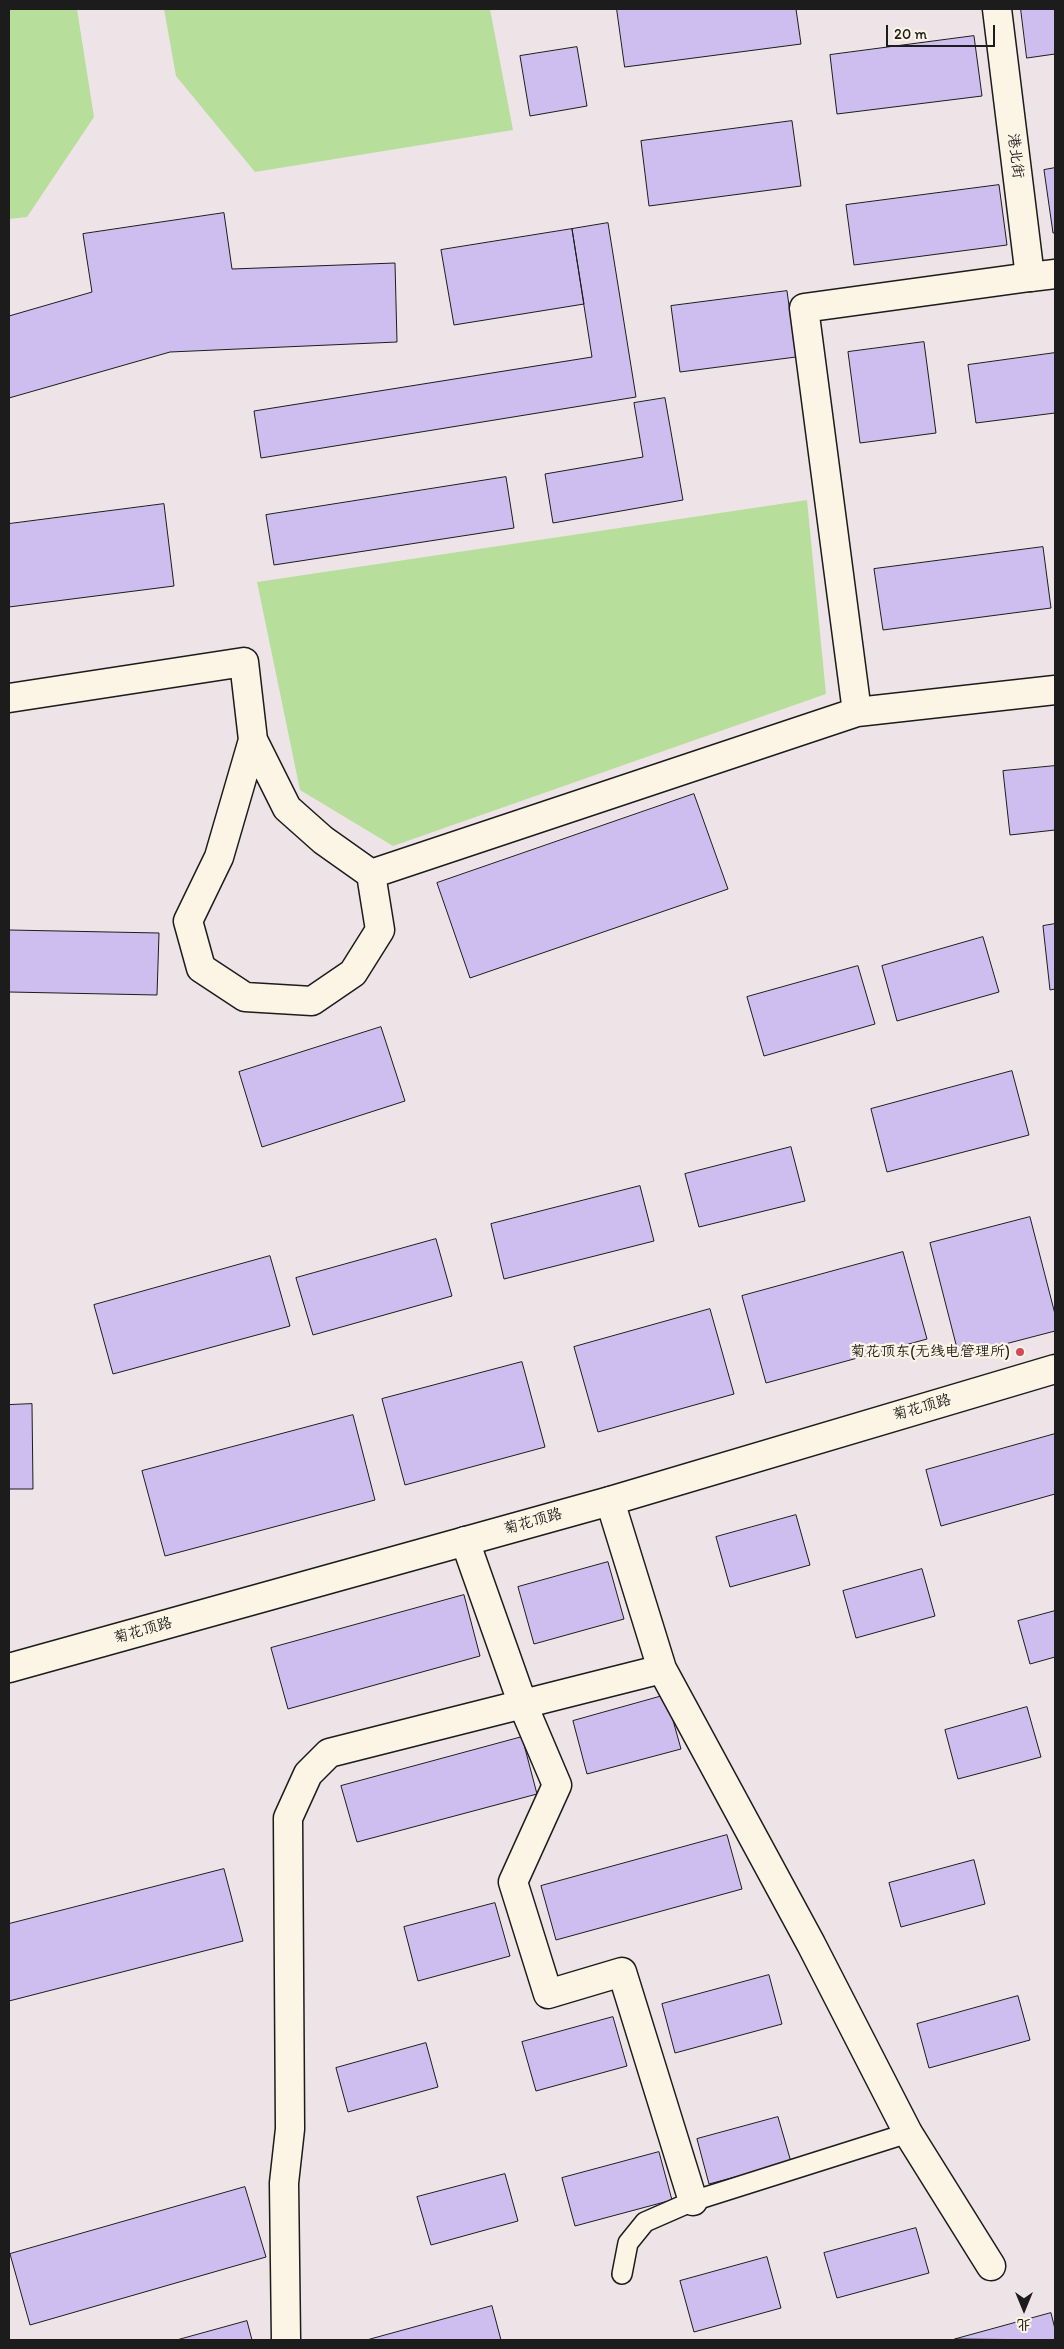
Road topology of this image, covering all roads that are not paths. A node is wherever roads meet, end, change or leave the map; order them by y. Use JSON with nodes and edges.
{"nodes":[{"id":1,"x":997,"y":9,"type":"edge"},
{"id":2,"x":1043,"y":276,"type":"edge"},
{"id":3,"x":1055,"y":690,"type":"edge"},
{"id":4,"x":9,"y":698,"type":"edge"},
{"id":5,"x":857,"y":712,"type":"junction"},
{"id":6,"x":253,"y":740,"type":"junction"},
{"id":7,"x":371,"y":874,"type":"junction"},
{"id":8,"x":1055,"y":1368,"type":"edge"},
{"id":9,"x":610,"y":1501,"type":"junction"},
{"id":10,"x":465,"y":1541,"type":"junction"},
{"id":11,"x":9,"y":1668,"type":"edge"},
{"id":12,"x":662,"y":1669,"type":"junction"},
{"id":13,"x":523,"y":1705,"type":"junction"},
{"id":14,"x":908,"y":2133,"type":"junction"},
{"id":15,"x":692,"y":2201,"type":"junction"},
{"id":16,"x":990,"y":2266,"type":"dead end"},
{"id":17,"x":622,"y":2274,"type":"dead end"},
{"id":18,"x":286,"y":2340,"type":"edge"}],
"edges":[{"from":1,"to":2,"type":"street","name":"港北街"},
{"from":2,"to":5,"type":"street"},
{"from":3,"to":5,"type":"street"},
{"from":4,"to":6,"type":"street"},
{"from":5,"to":7,"type":"street"},
{"from":6,"to":7,"type":"street"},
{"from":6,"to":7,"type":"street"},
{"from":8,"to":9,"type":"street","name":"菊花顶路"},
{"from":9,"to":10,"type":"street","name":"菊花顶路"},
{"from":9,"to":12,"type":"street"},
{"from":10,"to":11,"type":"street","name":"菊花顶路"},
{"from":10,"to":13,"type":"street"},
{"from":12,"to":13,"type":"street"},
{"from":12,"to":14,"type":"street"},
{"from":13,"to":15,"type":"street"},
{"from":13,"to":18,"type":"street"},
{"from":14,"to":15,"type":"lane"},
{"from":14,"to":16,"type":"street"},
{"from":15,"to":17,"type":"lane"}]}
